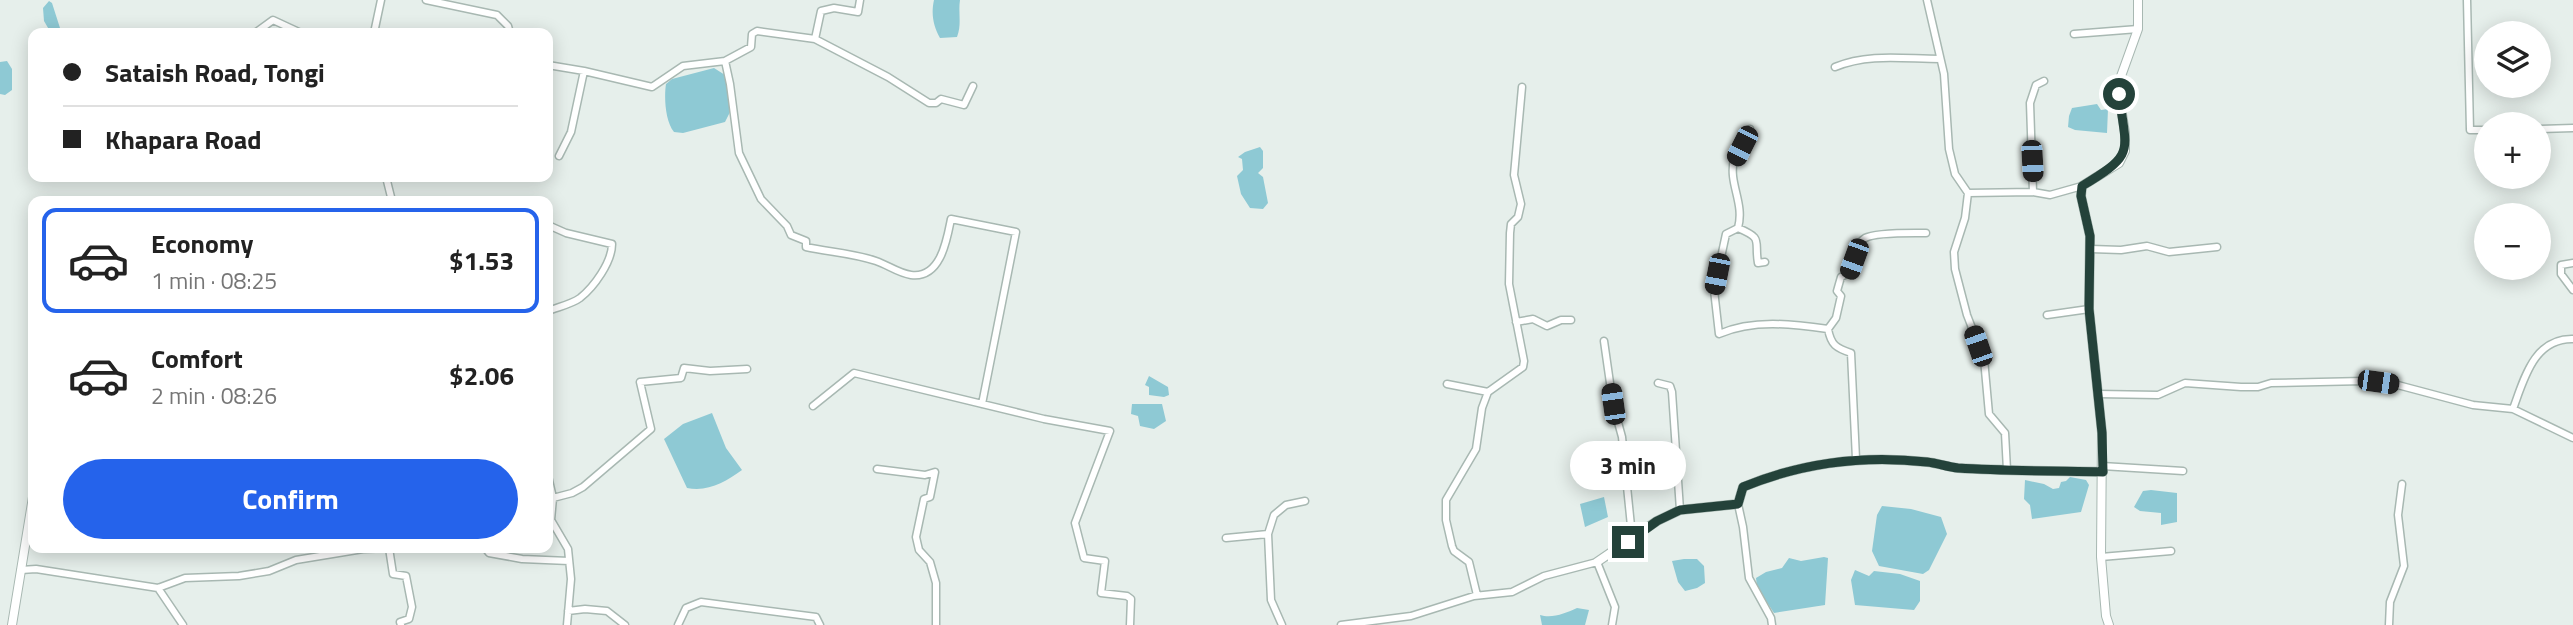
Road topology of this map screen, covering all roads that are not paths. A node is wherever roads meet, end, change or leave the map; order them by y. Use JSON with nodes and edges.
{"nodes":[{"id":1,"x":426,"y":0,"type":"edge"},
{"id":2,"x":860,"y":0,"type":"edge"},
{"id":3,"x":1927,"y":0,"type":"edge"},
{"id":4,"x":2138,"y":0,"type":"edge"},
{"id":5,"x":2467,"y":0,"type":"edge"},
{"id":6,"x":379,"y":1,"type":"edge"},
{"id":7,"x":262,"y":28,"type":"edge"},
{"id":8,"x":290,"y":28,"type":"edge"},
{"id":9,"x":375,"y":28,"type":"edge"},
{"id":10,"x":509,"y":28,"type":"edge"},
{"id":11,"x":2138,"y":29,"type":"junction"},
{"id":12,"x":2074,"y":34,"type":"dead end"},
{"id":13,"x":815,"y":40,"type":"junction"},
{"id":14,"x":1940,"y":59,"type":"junction"},
{"id":15,"x":725,"y":61,"type":"junction"},
{"id":16,"x":553,"y":66,"type":"edge"},
{"id":17,"x":1835,"y":67,"type":"dead end"},
{"id":18,"x":584,"y":71,"type":"junction"},
{"id":19,"x":2044,"y":81,"type":"dead end"},
{"id":20,"x":973,"y":86,"type":"dead end"},
{"id":21,"x":1522,"y":87,"type":"dead end"},
{"id":22,"x":2573,"y":128,"type":"edge"},
{"id":23,"x":2551,"y":129,"type":"edge"},
{"id":24,"x":1750,"y":130,"type":"dead end"},
{"id":25,"x":2474,"y":130,"type":"edge"},
{"id":26,"x":559,"y":156,"type":"dead end"},
{"id":27,"x":2082,"y":186,"type":"junction"},
{"id":28,"x":2033,"y":192,"type":"junction"},
{"id":29,"x":1968,"y":193,"type":"junction"},
{"id":30,"x":553,"y":227,"type":"edge"},
{"id":31,"x":1738,"y":228,"type":"junction"},
{"id":32,"x":1926,"y":233,"type":"dead end"},
{"id":33,"x":2217,"y":247,"type":"dead end"},
{"id":34,"x":2091,"y":249,"type":"junction"},
{"id":35,"x":1765,"y":262,"type":"dead end"},
{"id":36,"x":2573,"y":263,"type":"edge"},
{"id":37,"x":2573,"y":290,"type":"edge"},
{"id":38,"x":553,"y":309,"type":"edge"},
{"id":39,"x":2089,"y":309,"type":"junction"},
{"id":40,"x":2047,"y":315,"type":"dead end"},
{"id":41,"x":1571,"y":320,"type":"dead end"},
{"id":42,"x":1516,"y":322,"type":"junction"},
{"id":43,"x":1828,"y":329,"type":"junction"},
{"id":44,"x":2573,"y":339,"type":"edge"},
{"id":45,"x":1604,"y":341,"type":"dead end"},
{"id":46,"x":747,"y":369,"type":"dead end"},
{"id":47,"x":1658,"y":383,"type":"dead end"},
{"id":48,"x":1447,"y":384,"type":"dead end"},
{"id":49,"x":1488,"y":392,"type":"junction"},
{"id":50,"x":2098,"y":394,"type":"junction"},
{"id":51,"x":982,"y":404,"type":"junction"},
{"id":52,"x":813,"y":406,"type":"dead end"},
{"id":53,"x":2513,"y":409,"type":"junction"},
{"id":54,"x":2573,"y":438,"type":"edge"},
{"id":55,"x":1856,"y":459,"type":"junction"},
{"id":56,"x":877,"y":469,"type":"dead end"},
{"id":57,"x":2102,"y":469,"type":"junction"},
{"id":58,"x":2007,"y":470,"type":"junction"},
{"id":59,"x":2183,"y":471,"type":"dead end"},
{"id":60,"x":2402,"y":484,"type":"dead end"},
{"id":61,"x":553,"y":498,"type":"edge"},
{"id":62,"x":1305,"y":500,"type":"dead end"},
{"id":63,"x":1738,"y":504,"type":"junction"},
{"id":64,"x":1680,"y":510,"type":"junction"},
{"id":65,"x":553,"y":523,"type":"edge"},
{"id":66,"x":28,"y":527,"type":"edge"},
{"id":67,"x":1268,"y":534,"type":"junction"},
{"id":68,"x":1634,"y":537,"type":"junction"},
{"id":69,"x":1226,"y":538,"type":"dead end"},
{"id":70,"x":2171,"y":551,"type":"dead end"},
{"id":71,"x":339,"y":553,"type":"edge"},
{"id":72,"x":389,"y":553,"type":"edge"},
{"id":73,"x":492,"y":553,"type":"edge"},
{"id":74,"x":2101,"y":557,"type":"junction"},
{"id":75,"x":569,"y":561,"type":"junction"},
{"id":76,"x":1597,"y":562,"type":"junction"},
{"id":77,"x":21,"y":570,"type":"junction"},
{"id":78,"x":158,"y":587,"type":"junction"},
{"id":79,"x":1477,"y":596,"type":"junction"},
{"id":80,"x":568,"y":611,"type":"junction"},
{"id":81,"x":12,"y":625,"type":"edge"},
{"id":82,"x":183,"y":625,"type":"edge"},
{"id":83,"x":401,"y":625,"type":"edge"},
{"id":84,"x":567,"y":625,"type":"edge"},
{"id":85,"x":625,"y":625,"type":"edge"},
{"id":86,"x":678,"y":625,"type":"edge"},
{"id":87,"x":820,"y":625,"type":"edge"},
{"id":88,"x":936,"y":625,"type":"edge"},
{"id":89,"x":1130,"y":625,"type":"edge"},
{"id":90,"x":1283,"y":625,"type":"edge"},
{"id":91,"x":1341,"y":625,"type":"edge"},
{"id":92,"x":1612,"y":625,"type":"edge"},
{"id":93,"x":1772,"y":625,"type":"edge"},
{"id":94,"x":2109,"y":625,"type":"edge"},
{"id":95,"x":2389,"y":625,"type":"edge"}],
"edges":[{"from":1,"to":10,"type":"street"},
{"from":2,"to":13,"type":"street"},
{"from":3,"to":14,"type":"street"},
{"from":4,"to":11,"type":"street"},
{"from":5,"to":25,"type":"street"},
{"from":6,"to":9,"type":"street"},
{"from":7,"to":8,"type":"street"},
{"from":11,"to":12,"type":"street"},
{"from":11,"to":27,"type":"street"},
{"from":13,"to":15,"type":"street"},
{"from":13,"to":20,"type":"street"},
{"from":14,"to":17,"type":"street"},
{"from":14,"to":29,"type":"street"},
{"from":15,"to":18,"type":"street"},
{"from":15,"to":51,"type":"street"},
{"from":16,"to":18,"type":"street"},
{"from":18,"to":26,"type":"street"},
{"from":19,"to":28,"type":"street"},
{"from":21,"to":42,"type":"street"},
{"from":22,"to":23,"type":"street"},
{"from":24,"to":31,"type":"street"},
{"from":27,"to":28,"type":"street"},
{"from":27,"to":34,"type":"street"},
{"from":28,"to":29,"type":"street"},
{"from":29,"to":58,"type":"street"},
{"from":30,"to":38,"type":"street"},
{"from":31,"to":35,"type":"street"},
{"from":31,"to":43,"type":"street"},
{"from":32,"to":43,"type":"street"},
{"from":33,"to":34,"type":"street"},
{"from":34,"to":39,"type":"street"},
{"from":36,"to":37,"type":"street"},
{"from":39,"to":40,"type":"street"},
{"from":39,"to":50,"type":"street"},
{"from":41,"to":42,"type":"street"},
{"from":42,"to":49,"type":"street"},
{"from":43,"to":55,"type":"street"},
{"from":44,"to":53,"type":"street"},
{"from":45,"to":68,"type":"street"},
{"from":46,"to":61,"type":"street"},
{"from":47,"to":64,"type":"street"},
{"from":48,"to":49,"type":"street"},
{"from":49,"to":79,"type":"street"},
{"from":50,"to":53,"type":"street"},
{"from":50,"to":57,"type":"street"},
{"from":51,"to":52,"type":"street"},
{"from":51,"to":89,"type":"street"},
{"from":53,"to":54,"type":"street"},
{"from":55,"to":58,"type":"street"},
{"from":55,"to":63,"type":"street"},
{"from":56,"to":88,"type":"street"},
{"from":57,"to":58,"type":"street"},
{"from":57,"to":59,"type":"street"},
{"from":57,"to":74,"type":"street"},
{"from":60,"to":95,"type":"street"},
{"from":62,"to":67,"type":"street"},
{"from":63,"to":64,"type":"street"},
{"from":63,"to":93,"type":"street"},
{"from":64,"to":68,"type":"street"},
{"from":65,"to":75,"type":"street"},
{"from":66,"to":77,"type":"street"},
{"from":67,"to":69,"type":"street"},
{"from":67,"to":90,"type":"street"},
{"from":68,"to":76,"type":"street"},
{"from":70,"to":74,"type":"street"},
{"from":71,"to":78,"type":"street"},
{"from":72,"to":83,"type":"street"},
{"from":73,"to":75,"type":"street"},
{"from":74,"to":94,"type":"street"},
{"from":75,"to":80,"type":"street"},
{"from":76,"to":79,"type":"street"},
{"from":76,"to":92,"type":"street"},
{"from":77,"to":78,"type":"street"},
{"from":77,"to":81,"type":"street"},
{"from":78,"to":82,"type":"street"},
{"from":79,"to":91,"type":"street"},
{"from":80,"to":84,"type":"street"},
{"from":80,"to":85,"type":"street"},
{"from":86,"to":87,"type":"street"}]}
